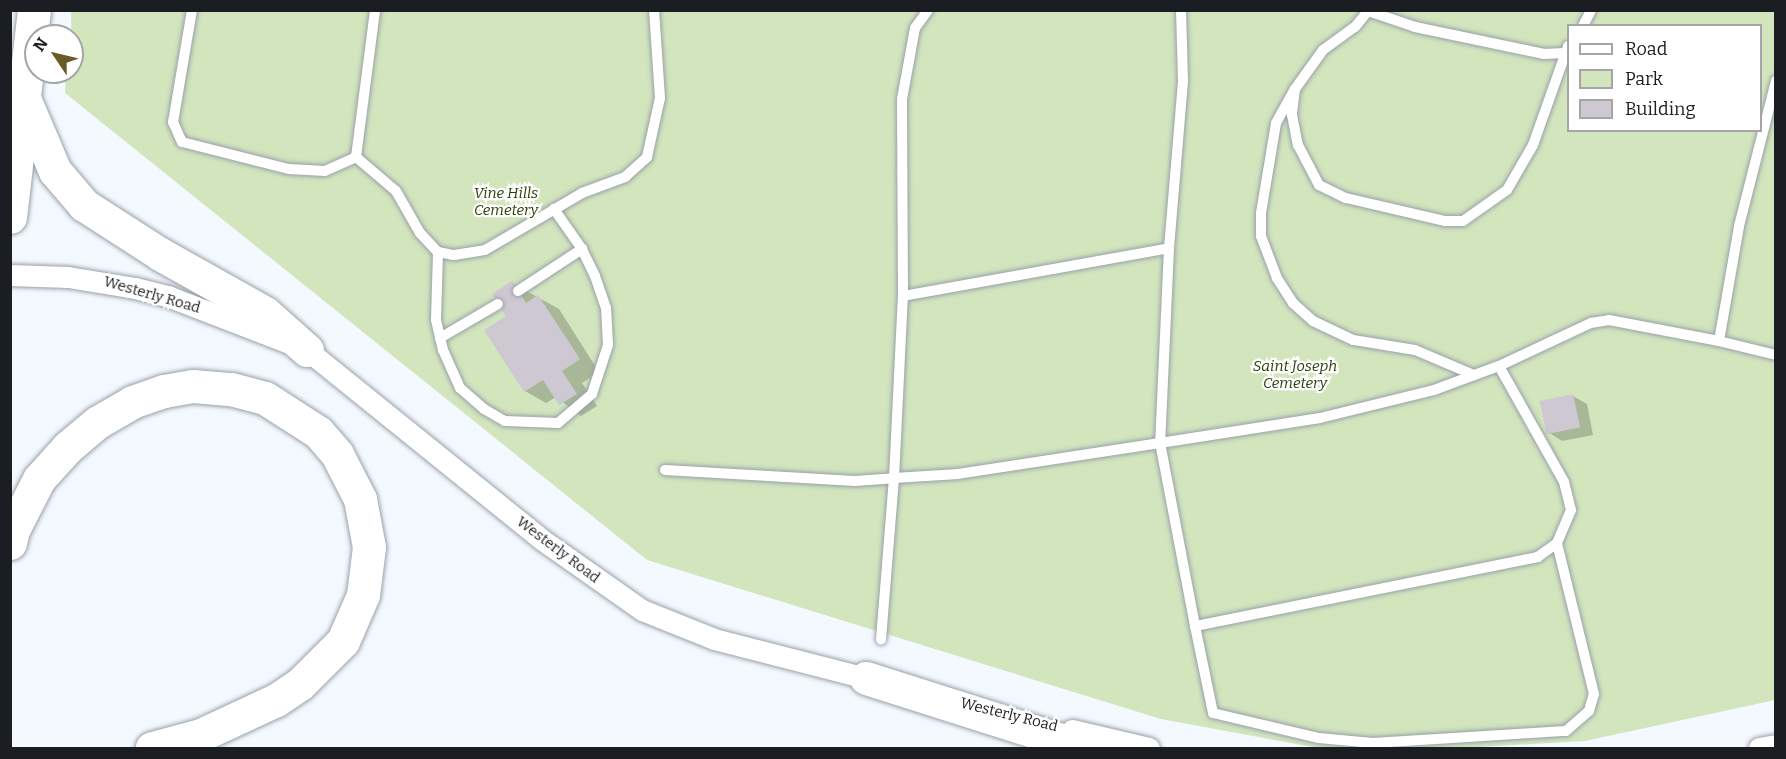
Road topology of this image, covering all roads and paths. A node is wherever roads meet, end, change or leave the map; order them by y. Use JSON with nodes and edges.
{"nodes":[{"id":1,"x":34,"y":10,"type":"edge"},
{"id":2,"x":192,"y":10,"type":"edge"},
{"id":3,"x":375,"y":10,"type":"edge"},
{"id":4,"x":654,"y":10,"type":"edge"},
{"id":5,"x":928,"y":10,"type":"edge"},
{"id":6,"x":1181,"y":10,"type":"edge"},
{"id":7,"x":1591,"y":10,"type":"edge"},
{"id":8,"x":1370,"y":11,"type":"edge"},
{"id":9,"x":1584,"y":24,"type":"edge"},
{"id":10,"x":1566,"y":50,"type":"edge"},
{"id":11,"x":1776,"y":81,"type":"edge"},
{"id":12,"x":1295,"y":89,"type":"junction"},
{"id":13,"x":23,"y":96,"type":"junction"},
{"id":14,"x":356,"y":157,"type":"junction"},
{"id":15,"x":554,"y":209,"type":"junction"},
{"id":16,"x":10,"y":217,"type":"edge"},
{"id":17,"x":1169,"y":248,"type":"junction"},
{"id":18,"x":582,"y":249,"type":"junction"},
{"id":19,"x":438,"y":252,"type":"junction"},
{"id":20,"x":10,"y":275,"type":"edge"},
{"id":21,"x":518,"y":291,"type":"dead end"},
{"id":22,"x":903,"y":296,"type":"junction"},
{"id":23,"x":498,"y":304,"type":"dead end"},
{"id":24,"x":440,"y":338,"type":"junction"},
{"id":25,"x":1719,"y":341,"type":"junction"},
{"id":26,"x":307,"y":350,"type":"junction"},
{"id":27,"x":1776,"y":355,"type":"edge"},
{"id":28,"x":1498,"y":366,"type":"junction"},
{"id":29,"x":1474,"y":375,"type":"junction"},
{"id":30,"x":1160,"y":443,"type":"junction"},
{"id":31,"x":664,"y":470,"type":"dead end"},
{"id":32,"x":894,"y":478,"type":"junction"},
{"id":33,"x":10,"y":543,"type":"edge"},
{"id":34,"x":1557,"y":543,"type":"junction"},
{"id":35,"x":1195,"y":626,"type":"junction"},
{"id":36,"x":881,"y":639,"type":"dead end"},
{"id":37,"x":866,"y":678,"type":"junction"},
{"id":38,"x":1776,"y":745,"type":"edge"},
{"id":39,"x":152,"y":748,"type":"edge"},
{"id":40,"x":1087,"y":748,"type":"edge"},
{"id":41,"x":1149,"y":748,"type":"edge"},
{"id":42,"x":1759,"y":748,"type":"edge"}],
"edges":[{"from":1,"to":13,"type":"main road"},
{"from":2,"to":14,"type":"lane"},
{"from":3,"to":14,"type":"lane"},
{"from":4,"to":15,"type":"lane"},
{"from":5,"to":22,"type":"lane"},
{"from":6,"to":17,"type":"lane"},
{"from":7,"to":9,"type":"lane"},
{"from":8,"to":10,"type":"lane"},
{"from":8,"to":12,"type":"lane"},
{"from":10,"to":12,"type":"lane"},
{"from":11,"to":25,"type":"lane"},
{"from":12,"to":29,"type":"lane"},
{"from":13,"to":16,"type":"main road"},
{"from":13,"to":26,"type":"main road"},
{"from":14,"to":19,"type":"lane"},
{"from":15,"to":18,"type":"lane"},
{"from":15,"to":19,"type":"lane"},
{"from":17,"to":22,"type":"lane"},
{"from":17,"to":30,"type":"lane"},
{"from":18,"to":21,"type":"lane"},
{"from":18,"to":24,"type":"lane"},
{"from":19,"to":24,"type":"lane"},
{"from":20,"to":26,"type":"street","name":"Westerly Road"},
{"from":22,"to":32,"type":"lane"},
{"from":23,"to":24,"type":"lane"},
{"from":25,"to":27,"type":"lane"},
{"from":25,"to":28,"type":"lane"},
{"from":26,"to":37,"type":"street","name":"Westerly Road"},
{"from":28,"to":29,"type":"lane"},
{"from":28,"to":34,"type":"lane"},
{"from":29,"to":30,"type":"lane"},
{"from":30,"to":32,"type":"lane"},
{"from":30,"to":35,"type":"lane"},
{"from":31,"to":32,"type":"lane"},
{"from":32,"to":36,"type":"lane"},
{"from":33,"to":39,"type":"main road"},
{"from":34,"to":35,"type":"lane"},
{"from":34,"to":35,"type":"lane"},
{"from":37,"to":40,"type":"main road"},
{"from":37,"to":41,"type":"street","name":"Westerly Road"},
{"from":38,"to":42,"type":"street"}]}
